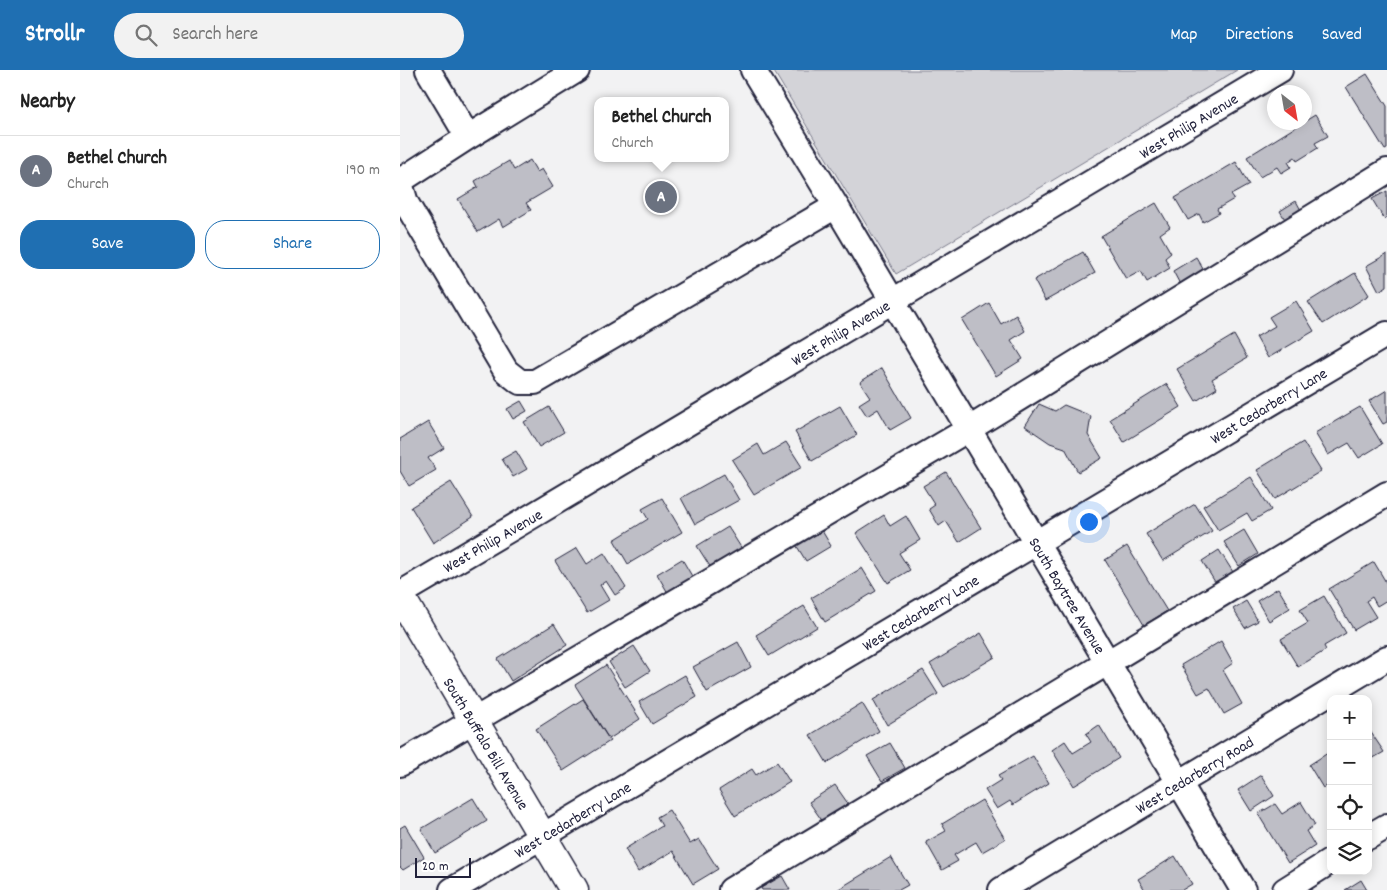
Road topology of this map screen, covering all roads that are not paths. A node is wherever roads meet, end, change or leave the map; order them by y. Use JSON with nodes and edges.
{"nodes":[{"id":1,"x":428,"y":70,"type":"edge"},
{"id":2,"x":577,"y":70,"type":"edge"},
{"id":3,"x":754,"y":70,"type":"edge"},
{"id":4,"x":1280,"y":70,"type":"edge"},
{"id":5,"x":468,"y":136,"type":"junction"},
{"id":6,"x":1387,"y":171,"type":"edge"},
{"id":7,"x":400,"y":182,"type":"edge"},
{"id":8,"x":836,"y":206,"type":"junction"},
{"id":9,"x":892,"y":301,"type":"junction"},
{"id":10,"x":1387,"y":334,"type":"edge"},
{"id":11,"x":969,"y":429,"type":"junction"},
{"id":12,"x":1387,"y":494,"type":"edge"},
{"id":13,"x":1037,"y":542,"type":"junction"},
{"id":14,"x":400,"y":595,"type":"edge"},
{"id":15,"x":1387,"y":658,"type":"edge"},
{"id":16,"x":1108,"y":661,"type":"junction"},
{"id":17,"x":473,"y":720,"type":"junction"},
{"id":18,"x":400,"y":764,"type":"edge"},
{"id":19,"x":1180,"y":783,"type":"junction"},
{"id":20,"x":1387,"y":826,"type":"edge"},
{"id":21,"x":1372,"y":835,"type":"edge"},
{"id":22,"x":543,"y":837,"type":"junction"},
{"id":23,"x":1327,"y":864,"type":"edge"},
{"id":24,"x":452,"y":890,"type":"edge"},
{"id":25,"x":574,"y":890,"type":"edge"},
{"id":26,"x":731,"y":890,"type":"edge"},
{"id":27,"x":1001,"y":890,"type":"edge"},
{"id":28,"x":1243,"y":890,"type":"edge"},
{"id":29,"x":1285,"y":890,"type":"edge"}],
"edges":[{"from":1,"to":5,"type":"street"},
{"from":2,"to":5,"type":"street"},
{"from":3,"to":8,"type":"street","name":"South Baytree Avenue"},
{"from":4,"to":9,"type":"street","name":"West Philip Avenue"},
{"from":5,"to":7,"type":"street"},
{"from":6,"to":11,"type":"street"},
{"from":7,"to":8,"type":"street"},
{"from":8,"to":9,"type":"street","name":"South Baytree Avenue"},
{"from":9,"to":11,"type":"street","name":"South Baytree Avenue"},
{"from":9,"to":14,"type":"street","name":"West Philip Avenue"},
{"from":10,"to":13,"type":"street","name":"West Cedarberry Lane"},
{"from":11,"to":13,"type":"street","name":"South Baytree Avenue"},
{"from":11,"to":17,"type":"street"},
{"from":12,"to":16,"type":"street"},
{"from":13,"to":16,"type":"street","name":"South Baytree Avenue"},
{"from":13,"to":22,"type":"street","name":"West Cedarberry Lane"},
{"from":14,"to":17,"type":"main road","name":"South Buffalo Bill Avenue"},
{"from":15,"to":19,"type":"street","name":"West Cedarberry Road"},
{"from":16,"to":19,"type":"street","name":"South Baytree Avenue"},
{"from":16,"to":26,"type":"street"},
{"from":17,"to":18,"type":"street"},
{"from":17,"to":22,"type":"main road","name":"South Buffalo Bill Avenue"},
{"from":19,"to":27,"type":"street","name":"West Cedarberry Road"},
{"from":19,"to":28,"type":"street","name":"South Baytree Avenue"},
{"from":20,"to":21,"type":"street"},
{"from":22,"to":24,"type":"street","name":"West Cedarberry Lane"},
{"from":22,"to":25,"type":"main road","name":"South Buffalo Bill Avenue"},
{"from":23,"to":29,"type":"street"}]}
